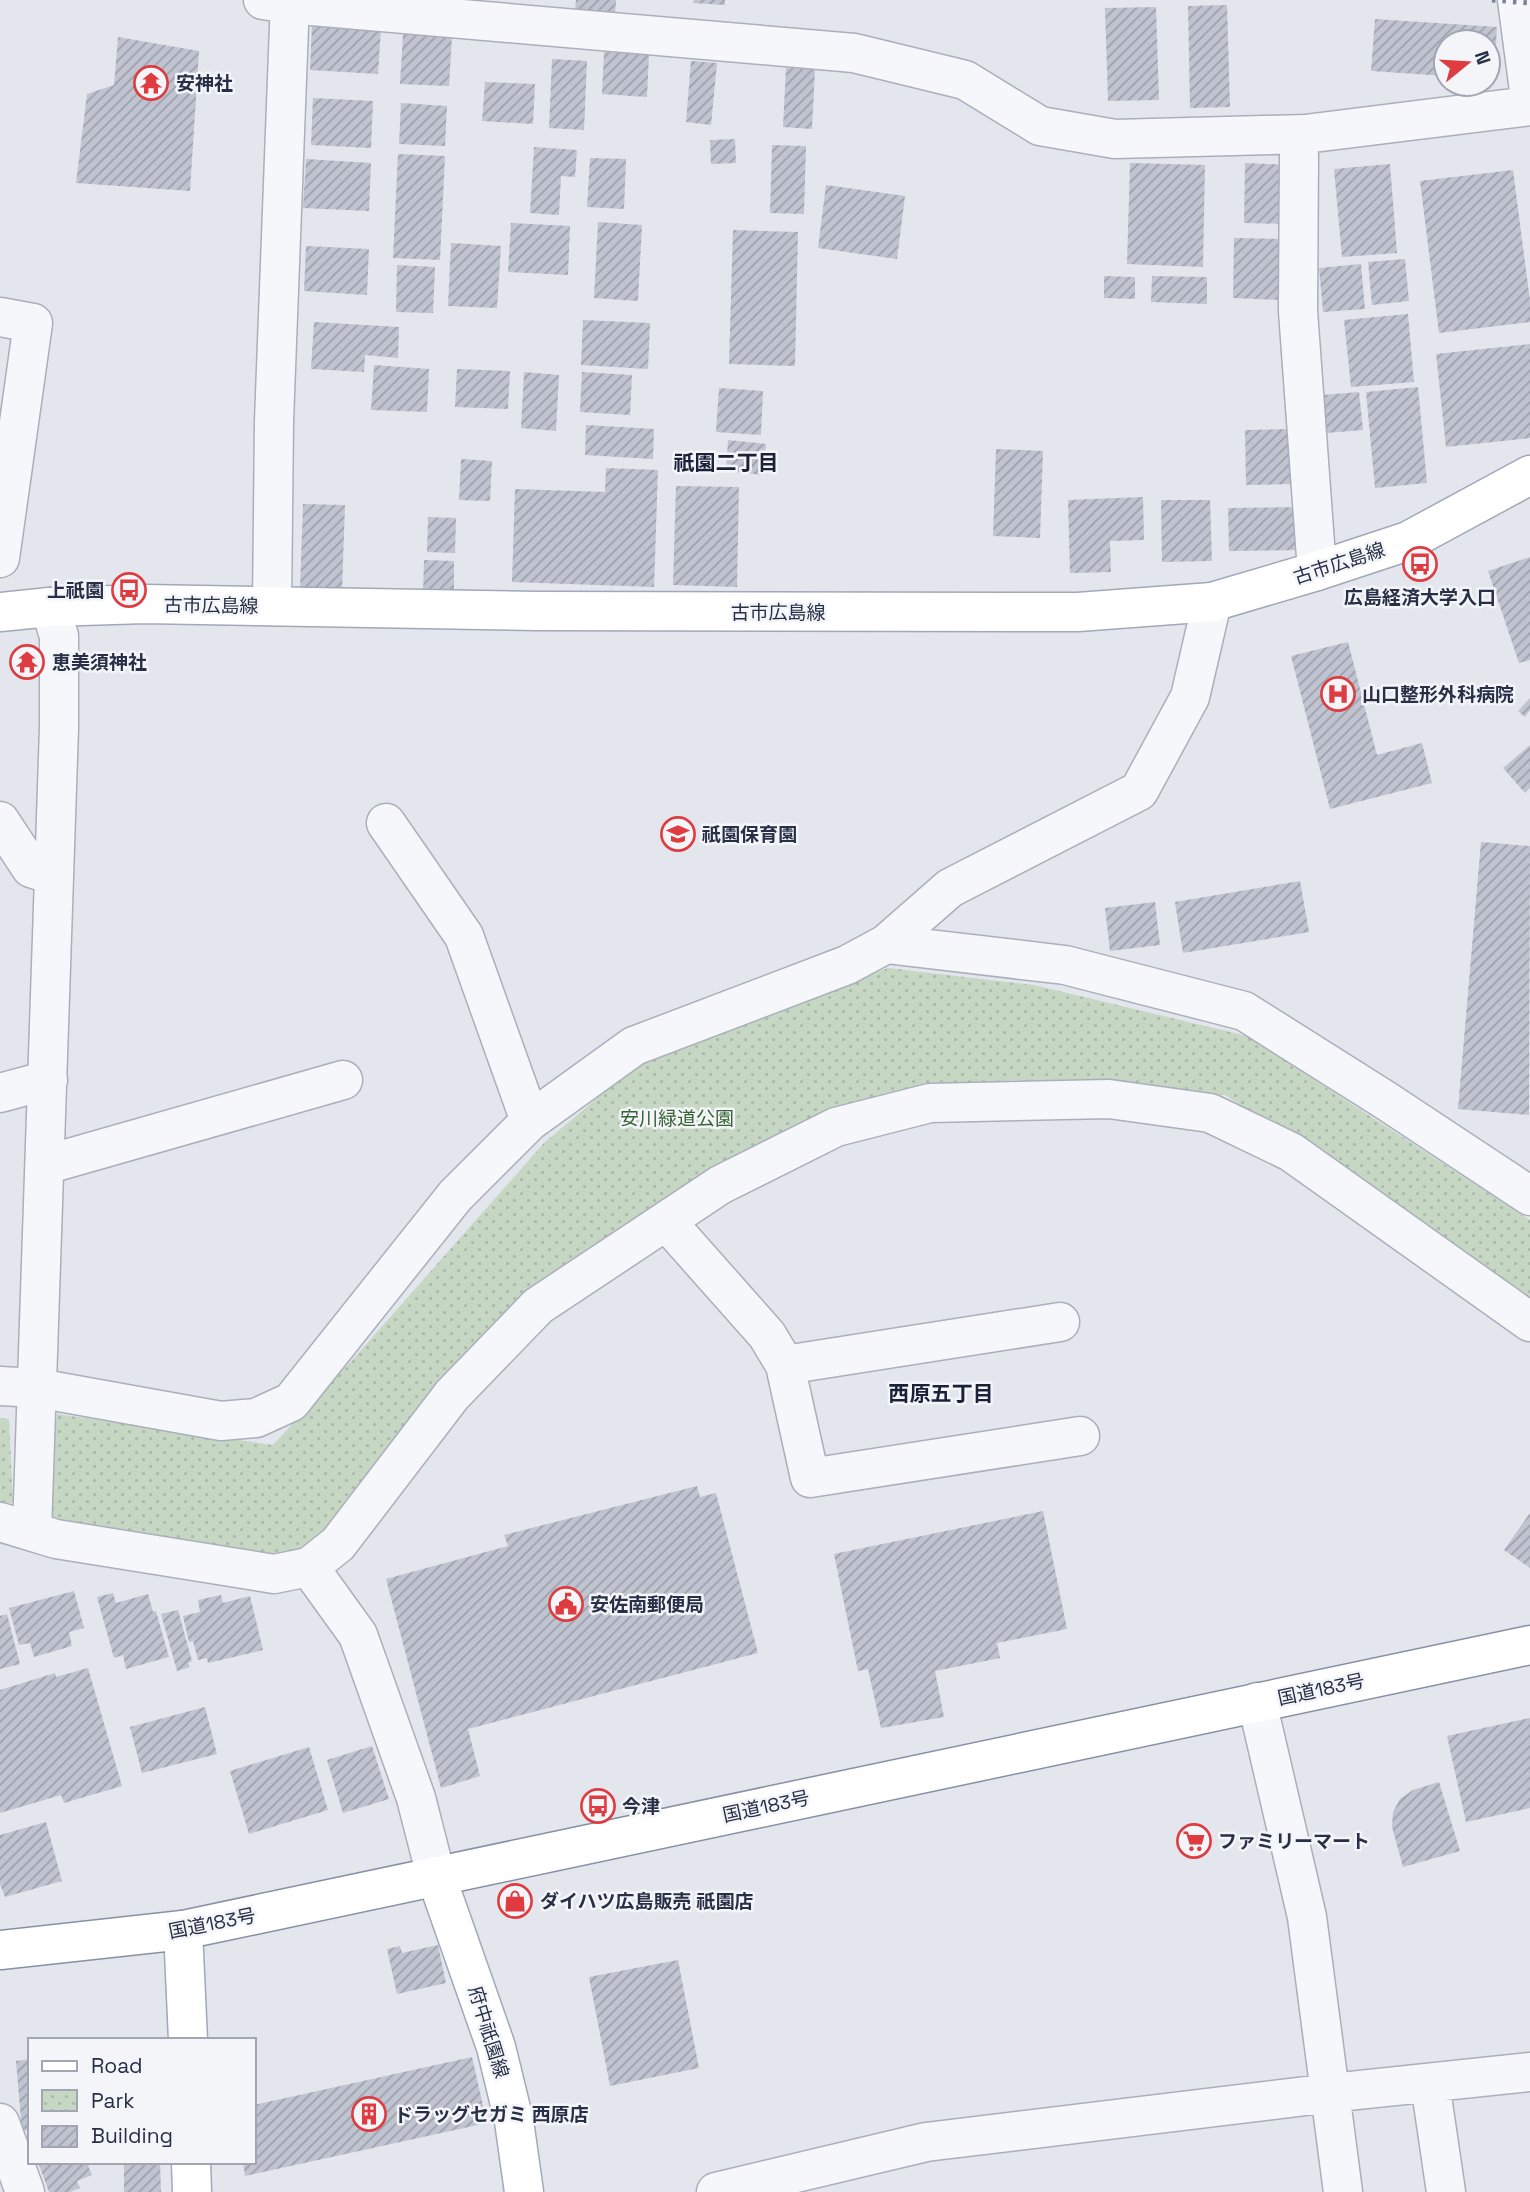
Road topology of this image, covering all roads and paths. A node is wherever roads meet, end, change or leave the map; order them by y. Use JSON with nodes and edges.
{"nodes":[{"id":1,"x":1517,"y":0,"type":"edge"},
{"id":2,"x":281,"y":1,"type":"edge"},
{"id":3,"x":1530,"y":99,"type":"edge"},
{"id":4,"x":1530,"y":106,"type":"edge"},
{"id":5,"x":1298,"y":155,"type":"dead end"},
{"id":6,"x":0,"y":317,"type":"edge"},
{"id":7,"x":1530,"y":475,"type":"edge"},
{"id":8,"x":0,"y":558,"type":"edge"},
{"id":9,"x":1317,"y":571,"type":"junction"},
{"id":10,"x":1212,"y":602,"type":"junction"},
{"id":11,"x":272,"y":606,"type":"junction"},
{"id":12,"x":50,"y":607,"type":"junction"},
{"id":13,"x":0,"y":612,"type":"edge"},
{"id":14,"x":0,"y":821,"type":"edge"},
{"id":15,"x":386,"y":823,"type":"dead end"},
{"id":16,"x":52,"y":875,"type":"junction"},
{"id":17,"x":887,"y":944,"type":"junction"},
{"id":18,"x":48,"y":1080,"type":"junction"},
{"id":19,"x":343,"y":1080,"type":"dead end"},
{"id":20,"x":0,"y":1093,"type":"edge"},
{"id":21,"x":530,"y":1121,"type":"junction"},
{"id":22,"x":45,"y":1165,"type":"junction"},
{"id":23,"x":1530,"y":1196,"type":"edge"},
{"id":24,"x":666,"y":1221,"type":"junction"},
{"id":25,"x":1060,"y":1321,"type":"dead end"},
{"id":26,"x":1530,"y":1322,"type":"edge"},
{"id":27,"x":785,"y":1365,"type":"junction"},
{"id":28,"x":18,"y":1387,"type":"edge"},
{"id":29,"x":1080,"y":1436,"type":"dead end"},
{"id":30,"x":16,"y":1526,"type":"edge"},
{"id":31,"x":309,"y":1567,"type":"junction"},
{"id":32,"x":1530,"y":1645,"type":"edge"},
{"id":33,"x":1257,"y":1702,"type":"junction"},
{"id":34,"x":436,"y":1876,"type":"junction"},
{"id":35,"x":183,"y":1930,"type":"junction"},
{"id":36,"x":0,"y":1950,"type":"edge"},
{"id":37,"x":188,"y":2038,"type":"edge"},
{"id":38,"x":1530,"y":2072,"type":"edge"},
{"id":39,"x":1430,"y":2083,"type":"junction"},
{"id":40,"x":1330,"y":2093,"type":"junction"},
{"id":41,"x":0,"y":2123,"type":"edge"},
{"id":42,"x":191,"y":2164,"type":"edge"},
{"id":43,"x":25,"y":2192,"type":"edge"},
{"id":44,"x":192,"y":2192,"type":"edge"},
{"id":45,"x":524,"y":2192,"type":"edge"},
{"id":46,"x":716,"y":2192,"type":"edge"},
{"id":47,"x":1343,"y":2192,"type":"edge"},
{"id":48,"x":1446,"y":2192,"type":"edge"}],
"edges":[{"from":1,"to":3,"type":"street"},
{"from":2,"to":4,"type":"street"},
{"from":2,"to":11,"type":"street"},
{"from":5,"to":9,"type":"street"},
{"from":6,"to":8,"type":"street"},
{"from":7,"to":9,"type":"main road","name":"古市広島線"},
{"from":9,"to":10,"type":"main road","name":"古市広島線"},
{"from":10,"to":11,"type":"main road","name":"古市広島線"},
{"from":10,"to":17,"type":"street"},
{"from":11,"to":12,"type":"main road","name":"古市広島線"},
{"from":12,"to":13,"type":"main road","name":"古市広島線"},
{"from":12,"to":16,"type":"street"},
{"from":14,"to":16,"type":"street"},
{"from":15,"to":21,"type":"street"},
{"from":16,"to":18,"type":"street"},
{"from":17,"to":21,"type":"street"},
{"from":17,"to":23,"type":"street"},
{"from":18,"to":20,"type":"street"},
{"from":18,"to":22,"type":"street"},
{"from":19,"to":22,"type":"street"},
{"from":21,"to":28,"type":"street"},
{"from":22,"to":28,"type":"street"},
{"from":24,"to":26,"type":"street"},
{"from":24,"to":27,"type":"street"},
{"from":24,"to":31,"type":"street"},
{"from":25,"to":27,"type":"street"},
{"from":27,"to":29,"type":"street"},
{"from":28,"to":30,"type":"street"},
{"from":30,"to":31,"type":"street"},
{"from":31,"to":34,"type":"street"},
{"from":32,"to":33,"type":"main road","name":"国道183号"},
{"from":33,"to":34,"type":"main road","name":"国道183号"},
{"from":33,"to":40,"type":"street"},
{"from":34,"to":35,"type":"main road","name":"国道183号"},
{"from":34,"to":45,"type":"main road","name":"府中祇園線"},
{"from":35,"to":36,"type":"main road","name":"国道183号"},
{"from":35,"to":37,"type":"main road"},
{"from":38,"to":39,"type":"street"},
{"from":39,"to":40,"type":"street"},
{"from":39,"to":48,"type":"street"},
{"from":40,"to":46,"type":"street"},
{"from":40,"to":47,"type":"street"},
{"from":41,"to":43,"type":"street"},
{"from":42,"to":44,"type":"main road"}]}
